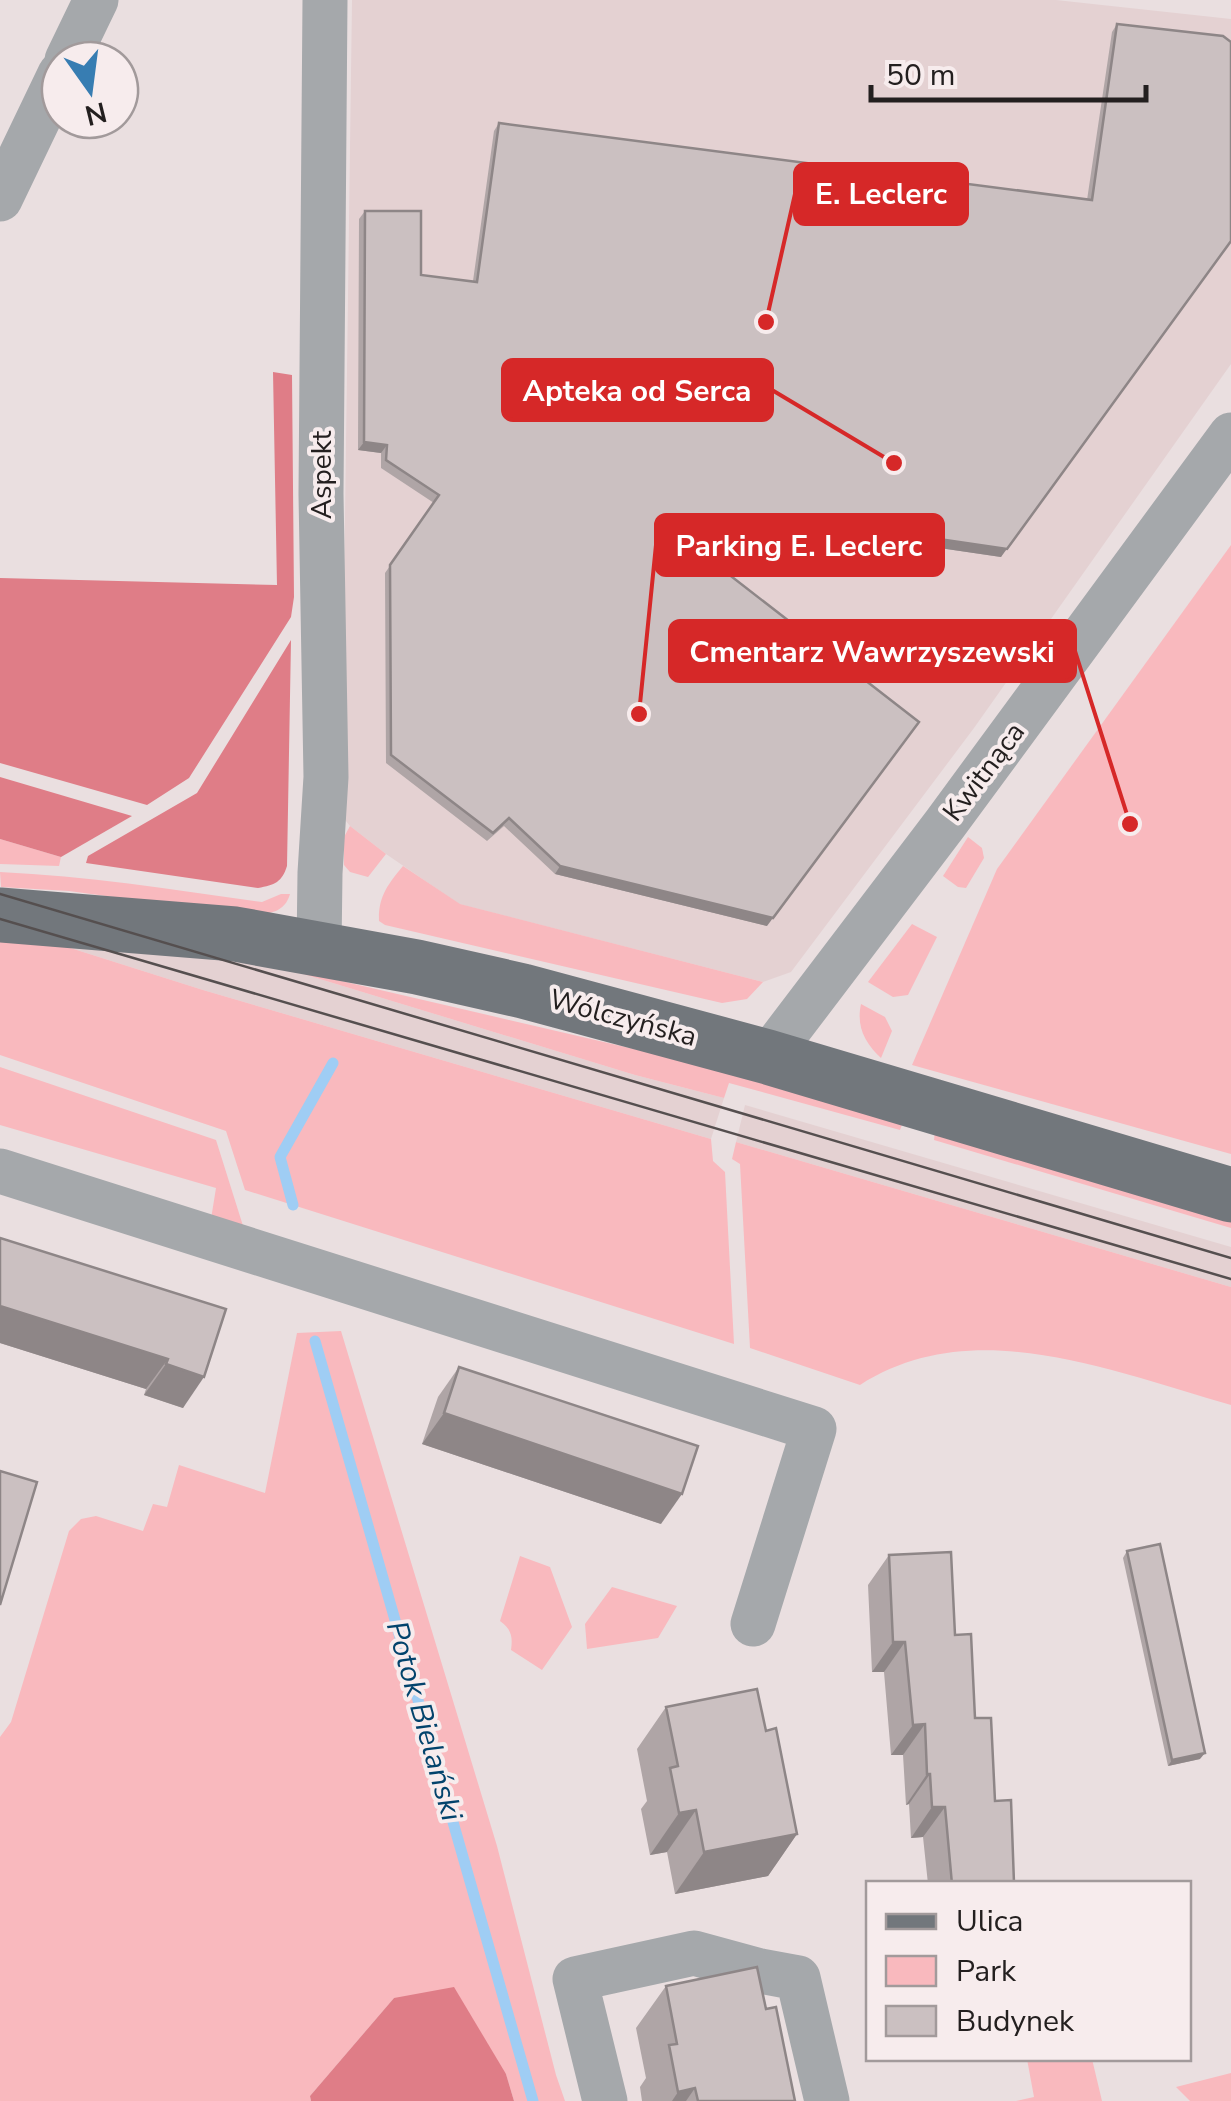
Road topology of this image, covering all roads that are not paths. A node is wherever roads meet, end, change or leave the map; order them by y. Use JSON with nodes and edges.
{"nodes":[{"id":1,"x":96,"y":0,"type":"edge"},
{"id":2,"x":324,"y":0,"type":"edge"},
{"id":3,"x":77,"y":40,"type":"edge"},
{"id":4,"x":40,"y":116,"type":"edge"},
{"id":5,"x":0,"y":199,"type":"edge"},
{"id":6,"x":1231,"y":435,"type":"edge"},
{"id":7,"x":0,"y":915,"type":"edge"},
{"id":8,"x":319,"y":949,"type":"junction"},
{"id":9,"x":768,"y":1058,"type":"junction"},
{"id":10,"x":0,"y":1171,"type":"edge"},
{"id":11,"x":1231,"y":1195,"type":"edge"},
{"id":12,"x":753,"y":1624,"type":"dead end"},
{"id":13,"x":605,"y":2101,"type":"edge"},
{"id":14,"x":827,"y":2101,"type":"edge"}],
"edges":[{"from":1,"to":3,"type":"street"},
{"from":2,"to":8,"type":"street","name":"Aspekt"},
{"from":4,"to":5,"type":"street"},
{"from":6,"to":9,"type":"street","name":"Kwitnąca"},
{"from":7,"to":8,"type":"main road","name":"Wólczyńska"},
{"from":8,"to":9,"type":"main road","name":"Wólczyńska"},
{"from":9,"to":11,"type":"main road","name":"Wólczyńska"},
{"from":10,"to":12,"type":"street"},
{"from":13,"to":14,"type":"street"}]}
